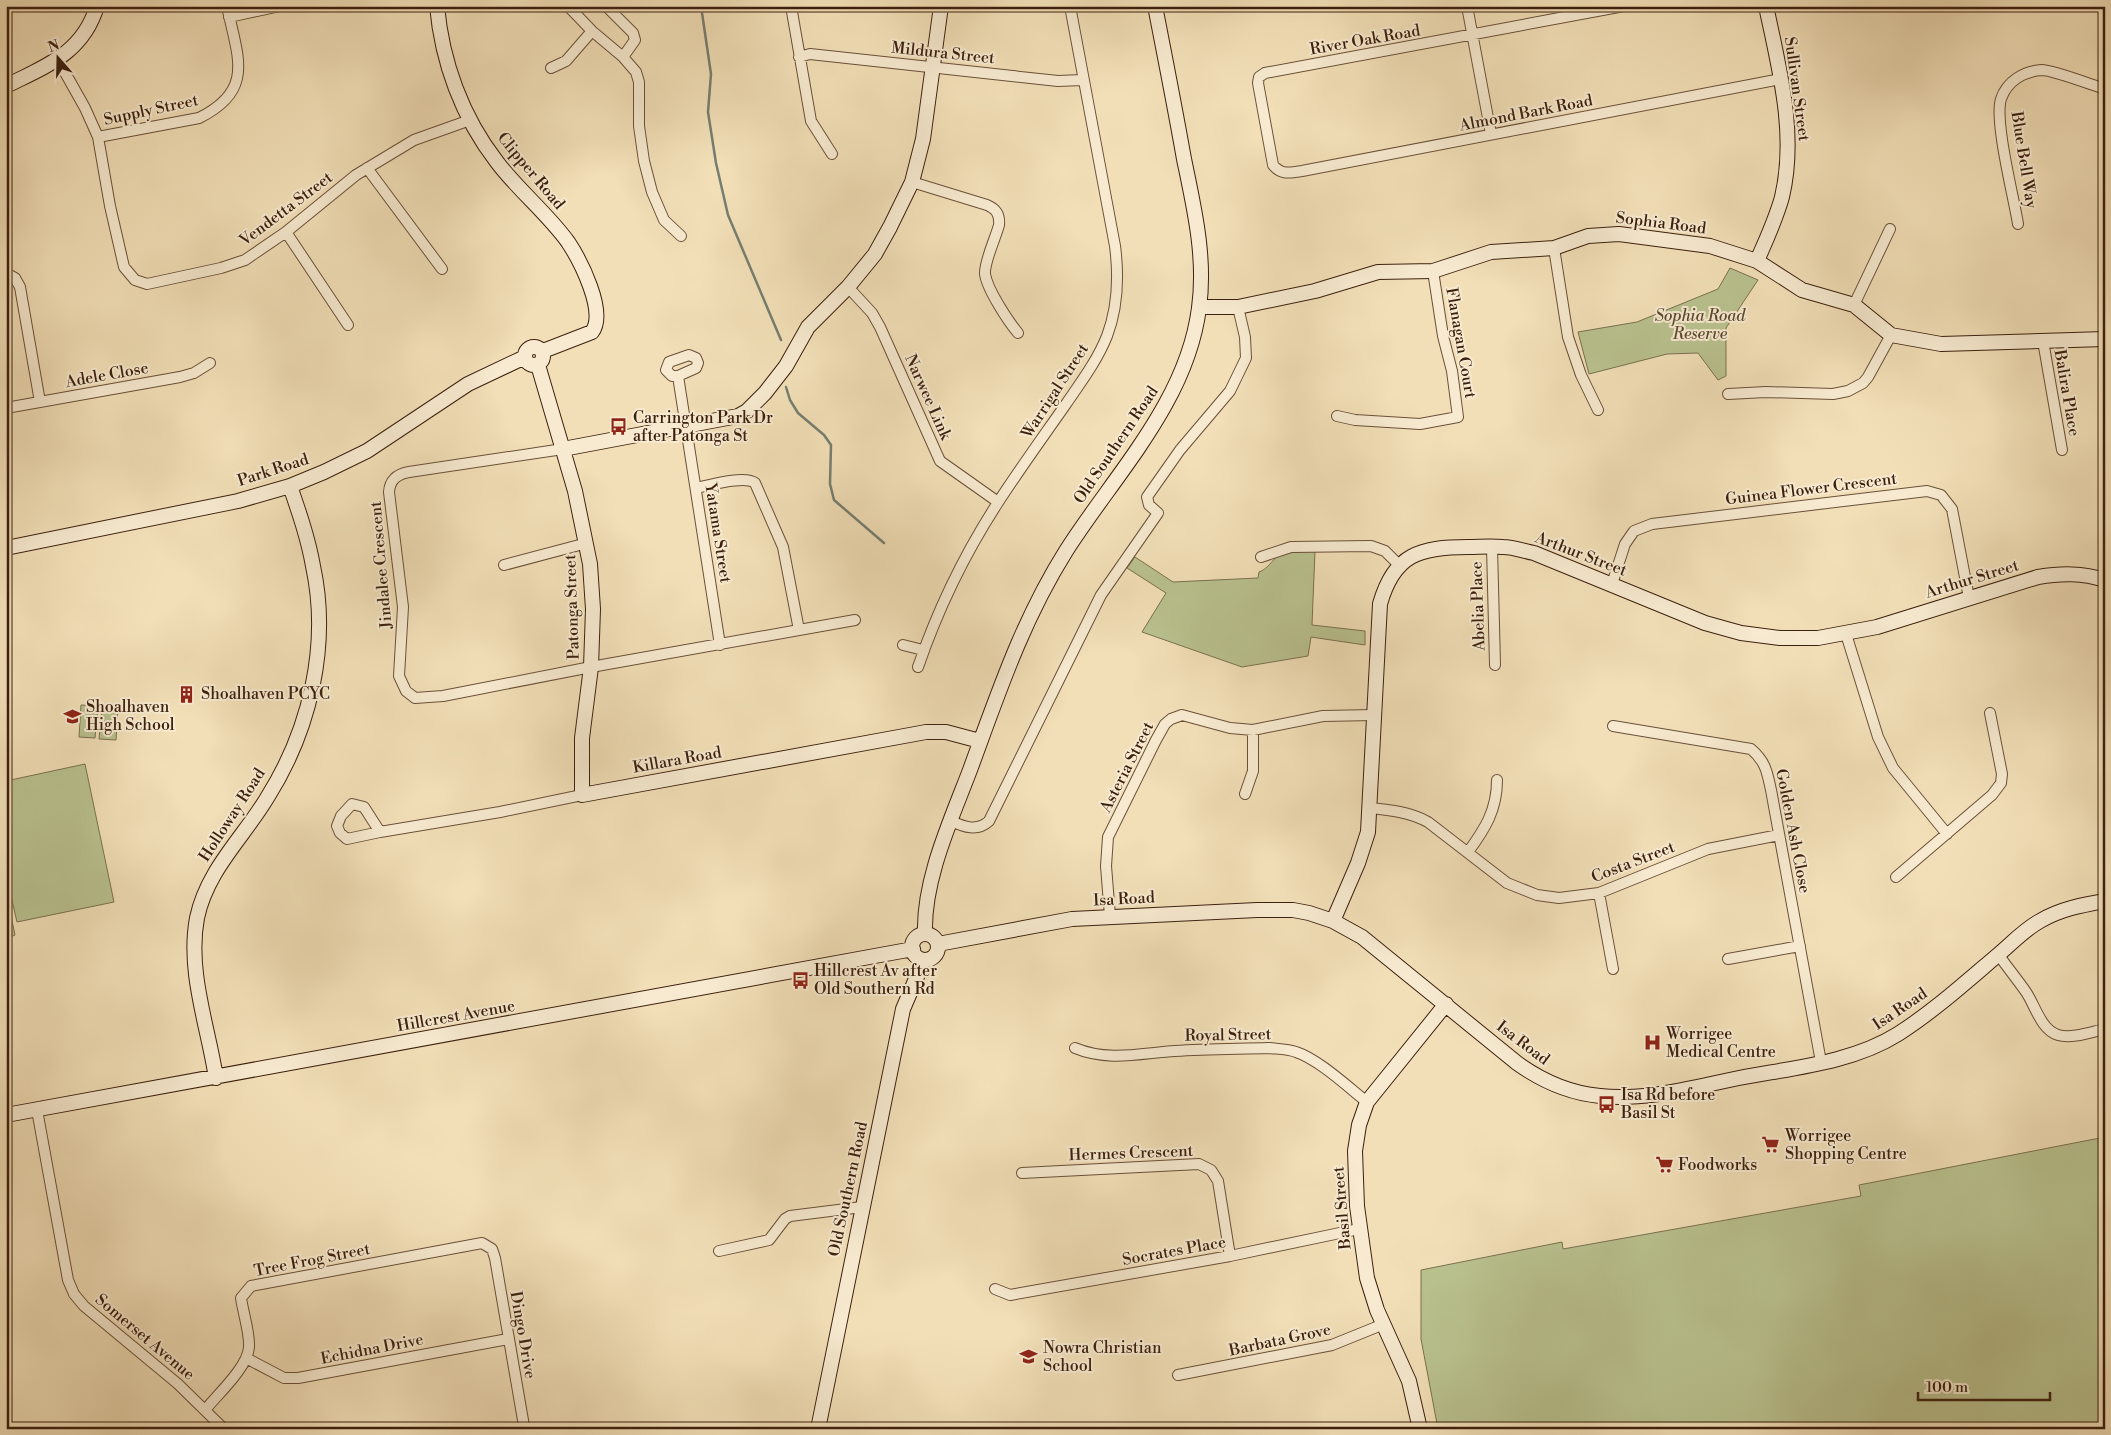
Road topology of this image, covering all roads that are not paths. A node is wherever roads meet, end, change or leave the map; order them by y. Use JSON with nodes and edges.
{"nodes":[{"id":1,"x":97,"y":6,"type":"edge"},
{"id":2,"x":227,"y":6,"type":"edge"},
{"id":3,"x":280,"y":6,"type":"edge"},
{"id":4,"x":437,"y":6,"type":"edge"},
{"id":5,"x":568,"y":6,"type":"edge"},
{"id":6,"x":606,"y":6,"type":"edge"},
{"id":7,"x":791,"y":6,"type":"edge"},
{"id":8,"x":941,"y":6,"type":"edge"},
{"id":9,"x":1070,"y":6,"type":"edge"},
{"id":10,"x":1155,"y":6,"type":"edge"},
{"id":11,"x":1467,"y":6,"type":"edge"},
{"id":12,"x":1624,"y":6,"type":"edge"},
{"id":13,"x":1766,"y":6,"type":"edge"},
{"id":14,"x":230,"y":17,"type":"junction"},
{"id":15,"x":592,"y":31,"type":"junction"},
{"id":16,"x":1472,"y":35,"type":"junction"},
{"id":17,"x":623,"y":57,"type":"junction"},
{"id":18,"x":800,"y":57,"type":"junction"},
{"id":19,"x":58,"y":60,"type":"junction"},
{"id":20,"x":932,"y":66,"type":"junction"},
{"id":21,"x":551,"y":68,"type":"dead end"},
{"id":22,"x":1781,"y":79,"type":"junction"},
{"id":23,"x":1083,"y":80,"type":"junction"},
{"id":24,"x":6,"y":86,"type":"edge"},
{"id":25,"x":2105,"y":89,"type":"edge"},
{"id":26,"x":470,"y":120,"type":"junction"},
{"id":27,"x":1491,"y":134,"type":"junction"},
{"id":28,"x":98,"y":137,"type":"junction"},
{"id":29,"x":832,"y":154,"type":"dead end"},
{"id":30,"x":367,"y":168,"type":"junction"},
{"id":31,"x":1277,"y":170,"type":"joint"},
{"id":32,"x":912,"y":182,"type":"junction"},
{"id":33,"x":2018,"y":224,"type":"dead end"},
{"id":34,"x":1890,"y":229,"type":"dead end"},
{"id":35,"x":286,"y":232,"type":"junction"},
{"id":36,"x":681,"y":236,"type":"dead end"},
{"id":37,"x":1554,"y":248,"type":"junction"},
{"id":38,"x":1757,"y":261,"type":"junction"},
{"id":39,"x":442,"y":269,"type":"dead end"},
{"id":40,"x":1433,"y":271,"type":"junction"},
{"id":41,"x":6,"y":273,"type":"edge"},
{"id":42,"x":848,"y":287,"type":"junction"},
{"id":43,"x":1854,"y":305,"type":"junction"},
{"id":44,"x":1199,"y":307,"type":"junction"},
{"id":45,"x":1238,"y":308,"type":"junction"},
{"id":46,"x":348,"y":325,"type":"dead end"},
{"id":47,"x":1018,"y":333,"type":"dead end"},
{"id":48,"x":1891,"y":335,"type":"junction"},
{"id":49,"x":2105,"y":339,"type":"edge"},
{"id":50,"x":2043,"y":341,"type":"junction"},
{"id":51,"x":543,"y":351,"type":"junction"},
{"id":52,"x":525,"y":357,"type":"junction"},
{"id":53,"x":210,"y":363,"type":"dead end"},
{"id":54,"x":538,"y":365,"type":"junction"},
{"id":55,"x":678,"y":376,"type":"dead end"},
{"id":56,"x":1728,"y":394,"type":"dead end"},
{"id":57,"x":40,"y":402,"type":"junction"},
{"id":58,"x":6,"y":408,"type":"edge"},
{"id":59,"x":1598,"y":410,"type":"dead end"},
{"id":60,"x":1336,"y":416,"type":"dead end"},
{"id":61,"x":685,"y":425,"type":"junction"},
{"id":62,"x":563,"y":449,"type":"junction"},
{"id":63,"x":2062,"y":450,"type":"dead end"},
{"id":64,"x":290,"y":486,"type":"junction"},
{"id":65,"x":696,"y":488,"type":"junction"},
{"id":66,"x":998,"y":502,"type":"junction"},
{"id":67,"x":587,"y":543,"type":"junction"},
{"id":68,"x":1492,"y":547,"type":"junction"},
{"id":69,"x":6,"y":548,"type":"edge"},
{"id":70,"x":1261,"y":557,"type":"dead end"},
{"id":71,"x":504,"y":565,"type":"dead end"},
{"id":72,"x":1399,"y":565,"type":"junction"},
{"id":73,"x":2105,"y":580,"type":"edge"},
{"id":74,"x":1612,"y":584,"type":"junction"},
{"id":75,"x":1969,"y":598,"type":"junction"},
{"id":76,"x":855,"y":620,"type":"dead end"},
{"id":77,"x":800,"y":630,"type":"junction"},
{"id":78,"x":1846,"y":634,"type":"junction"},
{"id":79,"x":720,"y":645,"type":"junction"},
{"id":80,"x":902,"y":645,"type":"dead end"},
{"id":81,"x":924,"y":650,"type":"junction"},
{"id":82,"x":1495,"y":665,"type":"dead end"},
{"id":83,"x":918,"y":666,"type":"dead end"},
{"id":84,"x":591,"y":667,"type":"junction"},
{"id":85,"x":1990,"y":713,"type":"dead end"},
{"id":86,"x":1374,"y":715,"type":"junction"},
{"id":87,"x":1614,"y":726,"type":"dead end"},
{"id":88,"x":1254,"y":730,"type":"junction"},
{"id":89,"x":980,"y":741,"type":"junction"},
{"id":90,"x":1497,"y":780,"type":"dead end"},
{"id":91,"x":1244,"y":794,"type":"dead end"},
{"id":92,"x":582,"y":795,"type":"junction"},
{"id":93,"x":1370,"y":808,"type":"junction"},
{"id":94,"x":951,"y":821,"type":"junction"},
{"id":95,"x":380,"y":832,"type":"dead end"},
{"id":96,"x":1947,"y":834,"type":"junction"},
{"id":97,"x":1779,"y":835,"type":"junction"},
{"id":98,"x":1468,"y":852,"type":"junction"},
{"id":99,"x":1896,"y":877,"type":"dead end"},
{"id":100,"x":1599,"y":893,"type":"junction"},
{"id":101,"x":2105,"y":902,"type":"edge"},
{"id":102,"x":1110,"y":916,"type":"junction"},
{"id":103,"x":1333,"y":921,"type":"junction"},
{"id":104,"x":925,"y":934,"type":"junction"},
{"id":105,"x":938,"y":944,"type":"junction"},
{"id":106,"x":1800,"y":946,"type":"junction"},
{"id":107,"x":913,"y":949,"type":"junction"},
{"id":108,"x":1998,"y":954,"type":"junction"},
{"id":109,"x":1728,"y":959,"type":"dead end"},
{"id":110,"x":924,"y":960,"type":"junction"},
{"id":111,"x":1613,"y":969,"type":"dead end"},
{"id":112,"x":1446,"y":1004,"type":"junction"},
{"id":113,"x":2105,"y":1029,"type":"edge"},
{"id":114,"x":1075,"y":1048,"type":"dead end"},
{"id":115,"x":1821,"y":1062,"type":"junction"},
{"id":116,"x":216,"y":1078,"type":"junction"},
{"id":117,"x":1367,"y":1102,"type":"junction"},
{"id":118,"x":38,"y":1110,"type":"junction"},
{"id":119,"x":6,"y":1116,"type":"edge"},
{"id":120,"x":1022,"y":1173,"type":"dead end"},
{"id":121,"x":862,"y":1207,"type":"junction"},
{"id":122,"x":1359,"y":1229,"type":"junction"},
{"id":123,"x":489,"y":1248,"type":"joint"},
{"id":124,"x":719,"y":1251,"type":"dead end"},
{"id":125,"x":1230,"y":1256,"type":"junction"},
{"id":126,"x":995,"y":1289,"type":"dead end"},
{"id":127,"x":1384,"y":1324,"type":"junction"},
{"id":128,"x":508,"y":1339,"type":"junction"},
{"id":129,"x":246,"y":1358,"type":"junction"},
{"id":130,"x":1178,"y":1375,"type":"dead end"},
{"id":131,"x":205,"y":1410,"type":"junction"},
{"id":132,"x":224,"y":1429,"type":"edge"},
{"id":133,"x":523,"y":1429,"type":"edge"},
{"id":134,"x":818,"y":1429,"type":"edge"},
{"id":135,"x":1420,"y":1429,"type":"edge"}],
"edges":[{"from":1,"to":19,"type":"street"},
{"from":2,"to":14,"type":"street","name":"Supply Street"},
{"from":3,"to":14,"type":"street"},
{"from":4,"to":26,"type":"street","name":"Clipper Road"},
{"from":5,"to":15,"type":"street"},
{"from":6,"to":17,"type":"street"},
{"from":7,"to":18,"type":"street"},
{"from":8,"to":20,"type":"street"},
{"from":9,"to":23,"type":"street","name":"Warrigal Street"},
{"from":10,"to":44,"type":"street","name":"Old Southern Road"},
{"from":11,"to":16,"type":"street"},
{"from":12,"to":16,"type":"street","name":"River Oak Road"},
{"from":13,"to":22,"type":"street","name":"Sullivan Street"},
{"from":14,"to":28,"type":"street","name":"Supply Street"},
{"from":15,"to":17,"type":"street"},
{"from":15,"to":21,"type":"street"},
{"from":16,"to":27,"type":"street"},
{"from":16,"to":31,"type":"street","name":"River Oak Road"},
{"from":17,"to":36,"type":"street"},
{"from":18,"to":20,"type":"street","name":"Mildura Street"},
{"from":18,"to":29,"type":"street"},
{"from":19,"to":24,"type":"street"},
{"from":19,"to":28,"type":"street","name":"Vendetta Street"},
{"from":20,"to":23,"type":"street","name":"Mildura Street"},
{"from":20,"to":32,"type":"street"},
{"from":22,"to":27,"type":"street","name":"Almond Bark Road"},
{"from":22,"to":38,"type":"street","name":"Sullivan Street"},
{"from":23,"to":66,"type":"street","name":"Warrigal Street"},
{"from":25,"to":33,"type":"street","name":"Blue Bell Way"},
{"from":26,"to":30,"type":"street","name":"Vendetta Street"},
{"from":26,"to":51,"type":"street","name":"Clipper Road"},
{"from":27,"to":31,"type":"street","name":"Almond Bark Road"},
{"from":28,"to":35,"type":"street","name":"Vendetta Street"},
{"from":30,"to":35,"type":"street","name":"Vendetta Street"},
{"from":30,"to":39,"type":"street"},
{"from":32,"to":42,"type":"street"},
{"from":32,"to":47,"type":"street"},
{"from":34,"to":43,"type":"street"},
{"from":35,"to":46,"type":"street"},
{"from":37,"to":38,"type":"street","name":"Sophia Road"},
{"from":37,"to":40,"type":"street","name":"Sophia Road"},
{"from":37,"to":59,"type":"street"},
{"from":38,"to":43,"type":"street","name":"Sophia Road"},
{"from":40,"to":45,"type":"street","name":"Sophia Road"},
{"from":40,"to":60,"type":"street","name":"Flanagan Court"},
{"from":41,"to":57,"type":"street"},
{"from":42,"to":61,"type":"street"},
{"from":42,"to":66,"type":"street","name":"Narwee Link"},
{"from":43,"to":48,"type":"street","name":"Sophia Road"},
{"from":44,"to":45,"type":"street","name":"Sophia Road"},
{"from":44,"to":89,"type":"street","name":"Old Southern Road"},
{"from":45,"to":94,"type":"street"},
{"from":48,"to":50,"type":"street","name":"Sophia Road"},
{"from":48,"to":56,"type":"street"},
{"from":49,"to":50,"type":"street","name":"Sophia Road"},
{"from":50,"to":63,"type":"street","name":"Balira Place"},
{"from":51,"to":52,"type":"street"},
{"from":51,"to":54,"type":"street"},
{"from":52,"to":54,"type":"street"},
{"from":52,"to":64,"type":"street","name":"Park Road"},
{"from":53,"to":57,"type":"street","name":"Adele Close"},
{"from":54,"to":62,"type":"street","name":"Patonga Street"},
{"from":55,"to":61,"type":"street","name":"Yatama Street"},
{"from":57,"to":58,"type":"street","name":"Adele Close"},
{"from":61,"to":62,"type":"street"},
{"from":61,"to":65,"type":"street","name":"Yatama Street"},
{"from":62,"to":67,"type":"street","name":"Patonga Street"},
{"from":62,"to":84,"type":"street","name":"Jindalee Crescent"},
{"from":64,"to":69,"type":"street","name":"Park Road"},
{"from":64,"to":116,"type":"street","name":"Holloway Road"},
{"from":65,"to":77,"type":"street"},
{"from":65,"to":79,"type":"street","name":"Yatama Street"},
{"from":66,"to":81,"type":"street","name":"Warrigal Street"},
{"from":67,"to":71,"type":"street"},
{"from":67,"to":84,"type":"street","name":"Patonga Street"},
{"from":68,"to":72,"type":"street","name":"Arthur Street"},
{"from":68,"to":74,"type":"street","name":"Arthur Street"},
{"from":68,"to":82,"type":"street","name":"Abelia Place"},
{"from":70,"to":72,"type":"street"},
{"from":72,"to":86,"type":"street","name":"Arthur Street"},
{"from":73,"to":75,"type":"street","name":"Arthur Street"},
{"from":74,"to":75,"type":"street","name":"Guinea Flower Crescent"},
{"from":74,"to":78,"type":"street","name":"Arthur Street"},
{"from":75,"to":78,"type":"street","name":"Arthur Street"},
{"from":76,"to":77,"type":"street","name":"Jindalee Crescent"},
{"from":77,"to":79,"type":"street","name":"Jindalee Crescent"},
{"from":78,"to":96,"type":"street"},
{"from":79,"to":84,"type":"street","name":"Jindalee Crescent"},
{"from":80,"to":81,"type":"street"},
{"from":81,"to":83,"type":"street","name":"Warrigal Street"},
{"from":84,"to":92,"type":"street","name":"Patonga Street"},
{"from":85,"to":96,"type":"street"},
{"from":86,"to":88,"type":"street","name":"Asteria Street"},
{"from":86,"to":93,"type":"street","name":"Arthur Street"},
{"from":87,"to":97,"type":"street","name":"Golden Ash Close"},
{"from":88,"to":91,"type":"street"},
{"from":88,"to":102,"type":"street","name":"Asteria Street"},
{"from":89,"to":92,"type":"street","name":"Killara Road"},
{"from":89,"to":94,"type":"street","name":"Old Southern Road"},
{"from":90,"to":98,"type":"street"},
{"from":92,"to":95,"type":"street","name":"Killara Road"},
{"from":93,"to":98,"type":"street","name":"Costa Street"},
{"from":93,"to":103,"type":"street","name":"Arthur Street"},
{"from":94,"to":104,"type":"street","name":"Old Southern Road"},
{"from":96,"to":99,"type":"street"},
{"from":97,"to":100,"type":"street","name":"Costa Street"},
{"from":97,"to":106,"type":"street","name":"Golden Ash Close"},
{"from":98,"to":100,"type":"street","name":"Costa Street"},
{"from":100,"to":111,"type":"street"},
{"from":101,"to":108,"type":"street","name":"Isa Road"},
{"from":102,"to":103,"type":"street","name":"Isa Road"},
{"from":102,"to":105,"type":"street","name":"Isa Road"},
{"from":103,"to":112,"type":"street","name":"Isa Road"},
{"from":104,"to":105,"type":"street"},
{"from":104,"to":107,"type":"street"},
{"from":105,"to":110,"type":"street"},
{"from":106,"to":109,"type":"street"},
{"from":106,"to":115,"type":"street","name":"Golden Ash Close"},
{"from":107,"to":110,"type":"street"},
{"from":107,"to":116,"type":"street","name":"Hillcrest Avenue"},
{"from":108,"to":113,"type":"street"},
{"from":108,"to":115,"type":"street","name":"Isa Road"},
{"from":110,"to":121,"type":"street","name":"Old Southern Road"},
{"from":112,"to":115,"type":"street","name":"Isa Road"},
{"from":112,"to":117,"type":"street","name":"Basil Street"},
{"from":114,"to":117,"type":"street","name":"Royal Street"},
{"from":116,"to":118,"type":"street","name":"Hillcrest Avenue"},
{"from":117,"to":122,"type":"street","name":"Basil Street"},
{"from":118,"to":119,"type":"street","name":"Hillcrest Avenue"},
{"from":118,"to":131,"type":"street","name":"Somerset Avenue"},
{"from":120,"to":125,"type":"street","name":"Hermes Crescent"},
{"from":121,"to":124,"type":"street"},
{"from":121,"to":134,"type":"street","name":"Old Southern Road"},
{"from":122,"to":125,"type":"street","name":"Socrates Place"},
{"from":122,"to":127,"type":"street","name":"Basil Street"},
{"from":123,"to":128,"type":"street","name":"Dingo Drive"},
{"from":123,"to":129,"type":"street","name":"Tree Frog Street"},
{"from":125,"to":126,"type":"street","name":"Socrates Place"},
{"from":127,"to":130,"type":"street","name":"Barbata Grove"},
{"from":127,"to":135,"type":"street","name":"Basil Street"},
{"from":128,"to":129,"type":"street","name":"Echidna Drive"},
{"from":128,"to":133,"type":"street","name":"Dingo Drive"},
{"from":129,"to":131,"type":"street"},
{"from":131,"to":132,"type":"street","name":"Somerset Avenue"}]}
